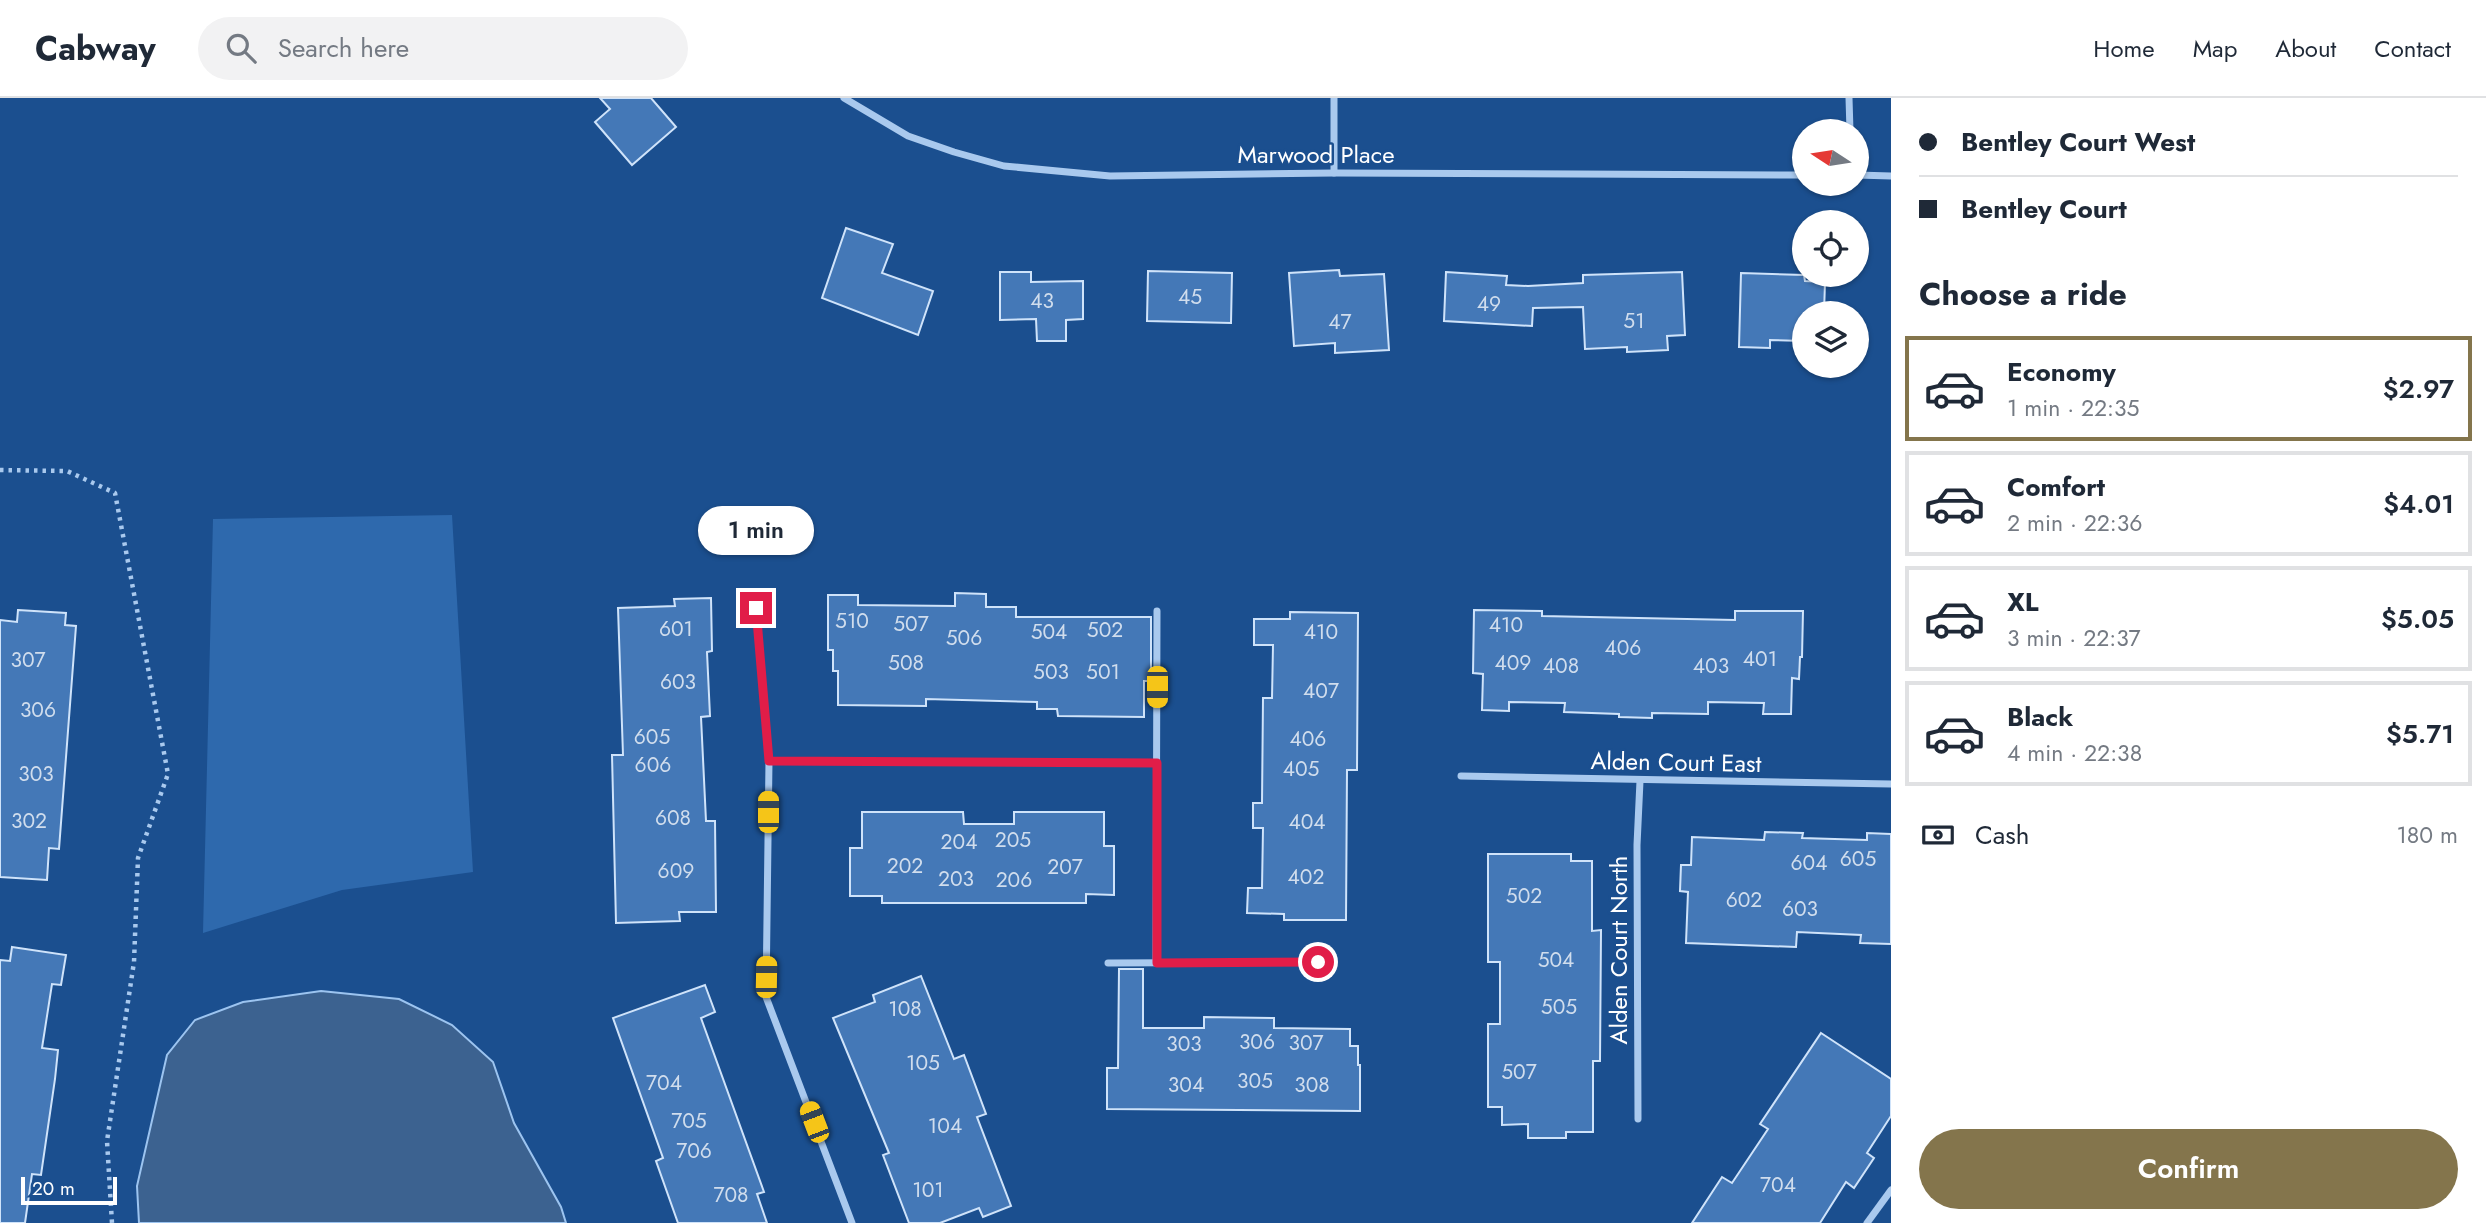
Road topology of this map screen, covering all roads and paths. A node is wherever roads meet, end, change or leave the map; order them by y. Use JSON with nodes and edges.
{"nodes":[{"id":1,"x":844,"y":98,"type":"edge"},
{"id":2,"x":1335,"y":98,"type":"edge"},
{"id":3,"x":1849,"y":98,"type":"edge"},
{"id":4,"x":1850,"y":119,"type":"edge"},
{"id":5,"x":1334,"y":173,"type":"junction"},
{"id":6,"x":1792,"y":175,"type":"edge"},
{"id":7,"x":1869,"y":175,"type":"edge"},
{"id":8,"x":1891,"y":176,"type":"edge"},
{"id":9,"x":0,"y":470,"type":"edge"},
{"id":10,"x":756,"y":608,"type":"dead end"},
{"id":11,"x":1157,"y":611,"type":"dead end"},
{"id":12,"x":769,"y":761,"type":"junction"},
{"id":13,"x":1157,"y":763,"type":"junction"},
{"id":14,"x":1461,"y":776,"type":"dead end"},
{"id":15,"x":1640,"y":781,"type":"junction"},
{"id":16,"x":1891,"y":784,"type":"edge"},
{"id":17,"x":1318,"y":962,"type":"dead end"},
{"id":18,"x":1108,"y":963,"type":"dead end"},
{"id":19,"x":1157,"y":963,"type":"junction"},
{"id":20,"x":1638,"y":1119,"type":"dead end"},
{"id":21,"x":1891,"y":1189,"type":"edge"},
{"id":22,"x":112,"y":1223,"type":"edge"},
{"id":23,"x":852,"y":1223,"type":"edge"},
{"id":24,"x":1867,"y":1223,"type":"edge"}],
"edges":[{"from":1,"to":5,"type":"street","name":"Marwood Place"},
{"from":2,"to":5,"type":"street"},
{"from":3,"to":4,"type":"street"},
{"from":5,"to":6,"type":"street","name":"Marwood Place"},
{"from":7,"to":8,"type":"street"},
{"from":9,"to":22,"type":"path"},
{"from":10,"to":12,"type":"street"},
{"from":11,"to":13,"type":"street"},
{"from":12,"to":13,"type":"street"},
{"from":12,"to":23,"type":"street"},
{"from":13,"to":19,"type":"street"},
{"from":14,"to":15,"type":"street","name":"Alden Court East"},
{"from":15,"to":16,"type":"street","name":"Alden Court East"},
{"from":15,"to":20,"type":"street","name":"Alden Court North"},
{"from":17,"to":19,"type":"street"},
{"from":18,"to":19,"type":"street"},
{"from":21,"to":24,"type":"street"}]}
